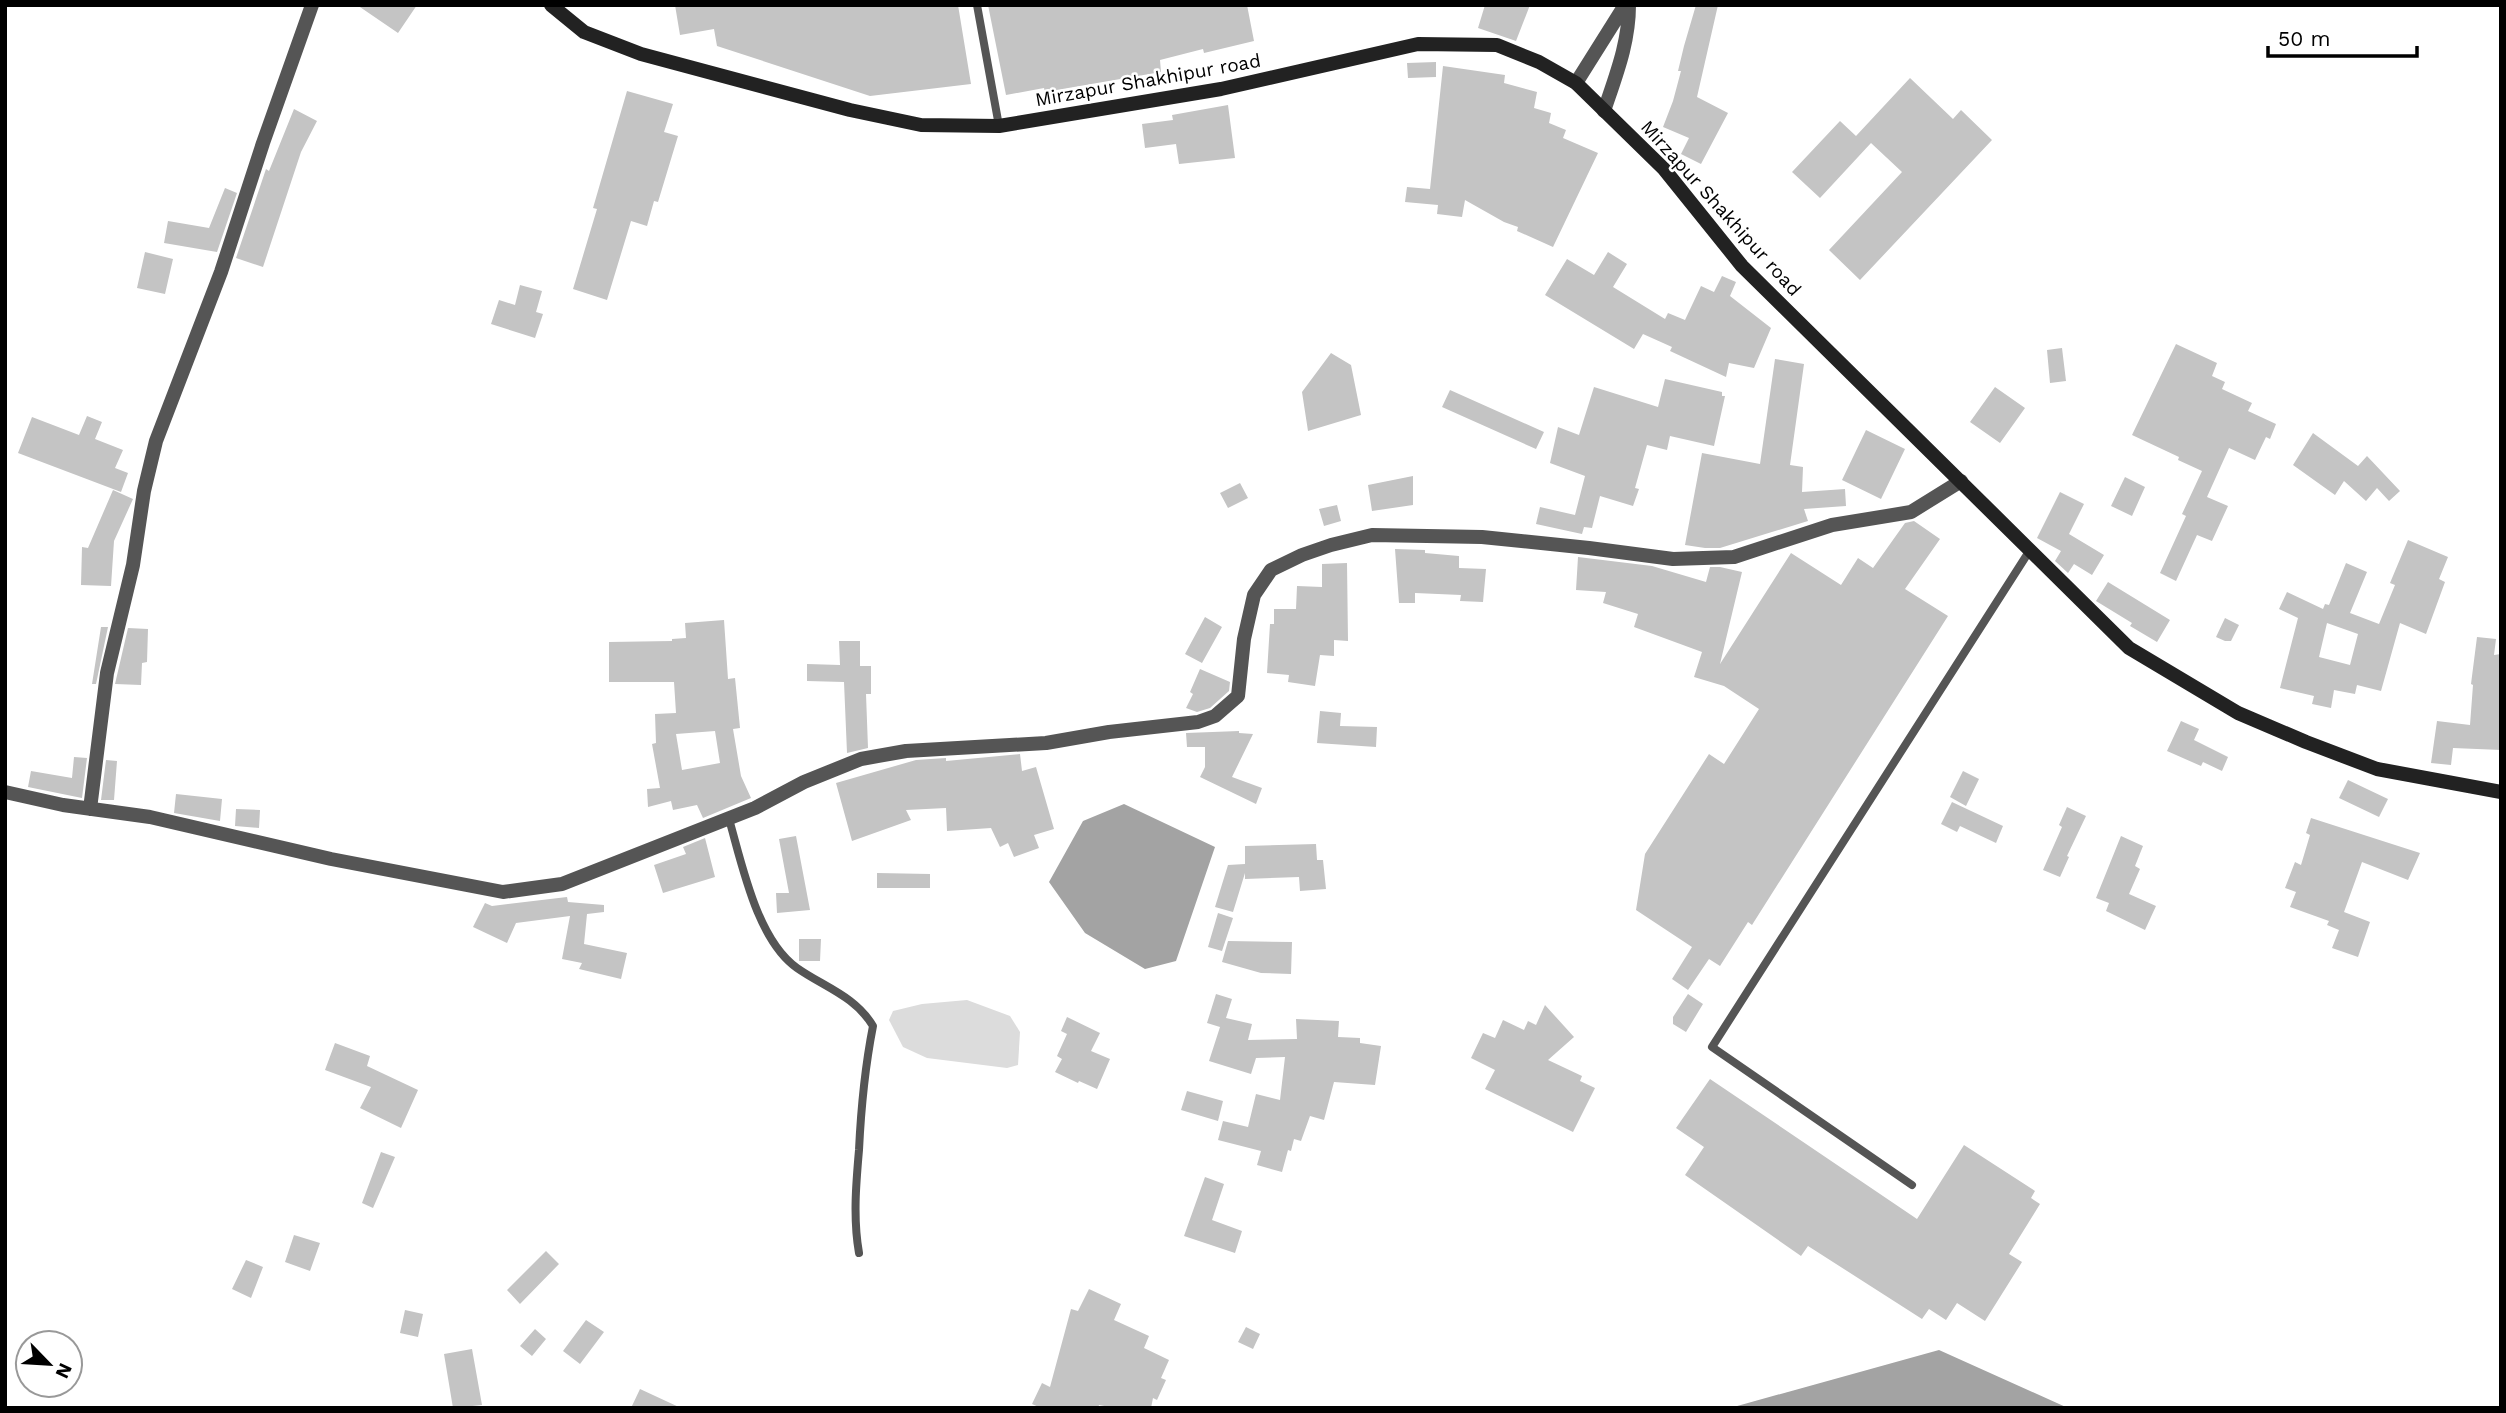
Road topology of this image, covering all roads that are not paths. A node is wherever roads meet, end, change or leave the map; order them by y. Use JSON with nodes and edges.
{"nodes":[{"id":1,"x":312,"y":5,"type":"edge"},
{"id":2,"x":551,"y":5,"type":"edge"},
{"id":3,"x":977,"y":5,"type":"edge"},
{"id":4,"x":1627,"y":5,"type":"edge"},
{"id":5,"x":1576,"y":83,"type":"junction"},
{"id":6,"x":1604,"y":111,"type":"junction"},
{"id":7,"x":999,"y":126,"type":"junction"},
{"id":8,"x":1961,"y":481,"type":"junction"},
{"id":9,"x":2030,"y":550,"type":"junction"},
{"id":10,"x":5,"y":792,"type":"edge"},
{"id":11,"x":2501,"y":792,"type":"edge"},
{"id":12,"x":90,"y":809,"type":"junction"},
{"id":13,"x":729,"y":819,"type":"junction"},
{"id":14,"x":1912,"y":1185,"type":"dead end"},
{"id":15,"x":859,"y":1253,"type":"dead end"}],
"edges":[{"from":1,"to":12,"type":"street"},
{"from":2,"to":7,"type":"main road","name":"Mirzapur Shakhipur road"},
{"from":3,"to":7,"type":"lane"},
{"from":4,"to":5,"type":"street"},
{"from":4,"to":6,"type":"street"},
{"from":5,"to":6,"type":"main road","name":"Mirzapur Shakhipur road"},
{"from":5,"to":7,"type":"main road","name":"Mirzapur Shakhipur road"},
{"from":6,"to":8,"type":"main road","name":"Mirzapur Shakhipur road"},
{"from":8,"to":9,"type":"main road","name":"Mirzapur Shakhipur road"},
{"from":8,"to":13,"type":"street"},
{"from":9,"to":11,"type":"main road","name":"Mirzapur Shakhipur road"},
{"from":9,"to":14,"type":"lane"},
{"from":10,"to":12,"type":"street"},
{"from":12,"to":13,"type":"street"},
{"from":13,"to":15,"type":"lane"}]}
